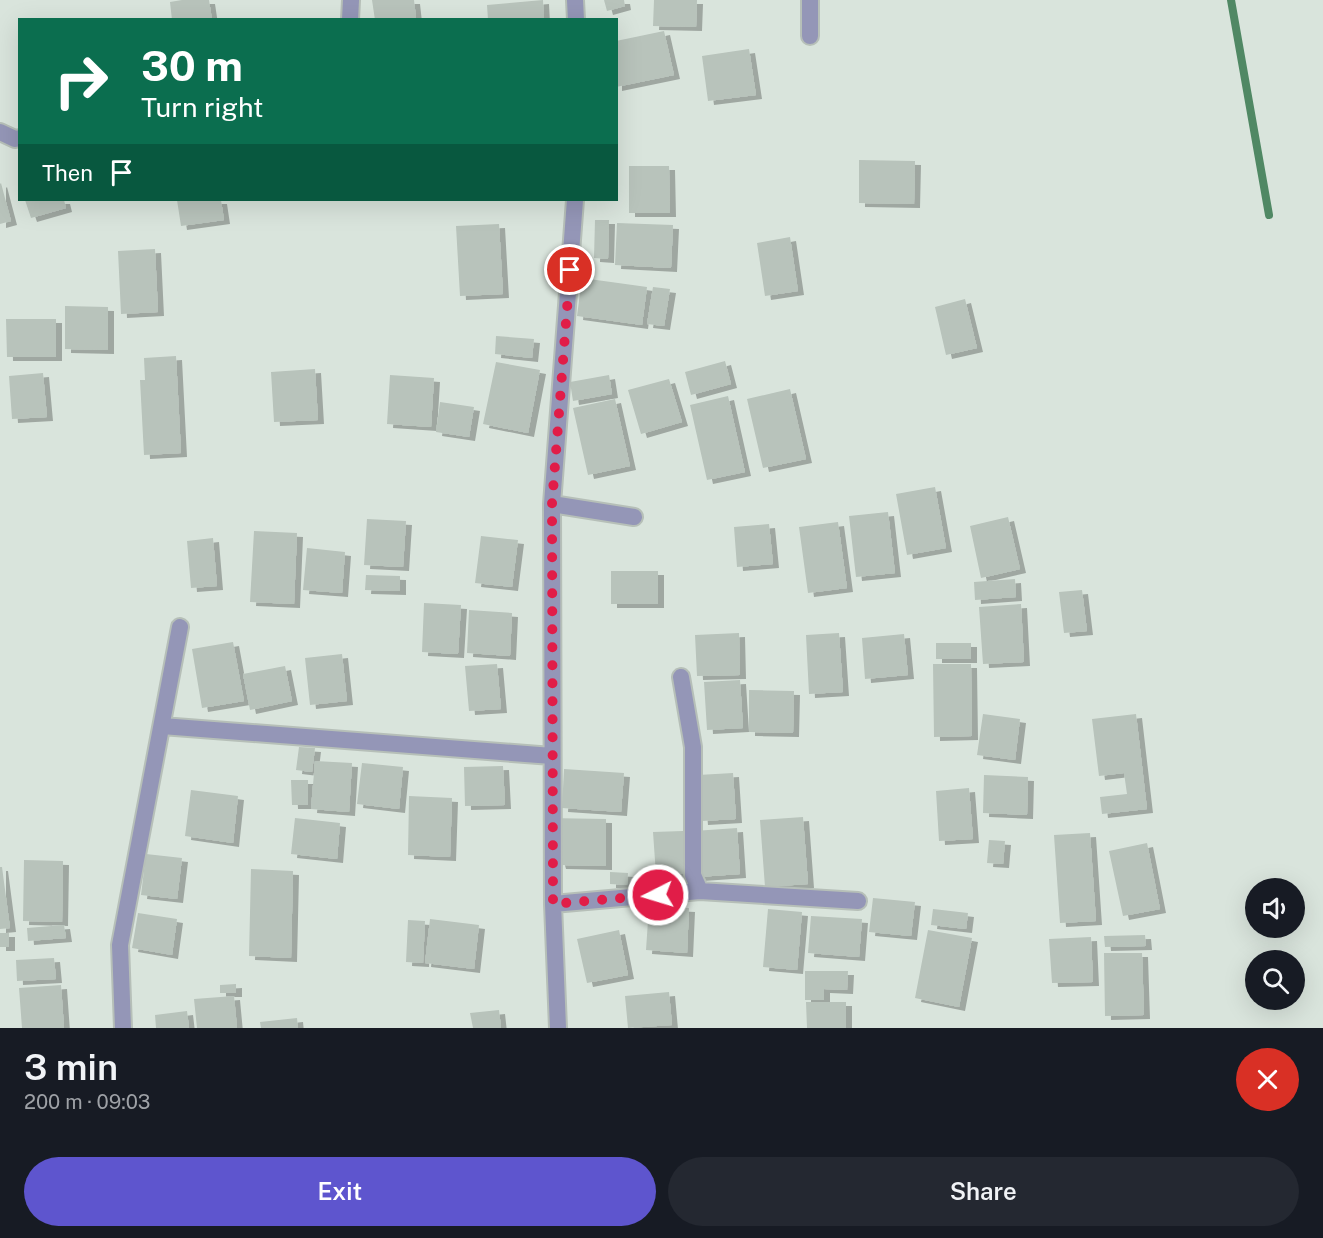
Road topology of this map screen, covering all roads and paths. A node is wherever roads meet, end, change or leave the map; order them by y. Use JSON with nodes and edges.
{"nodes":[{"id":1,"x":351,"y":0,"type":"edge"},
{"id":2,"x":574,"y":0,"type":"edge"},
{"id":3,"x":810,"y":0,"type":"edge"},
{"id":4,"x":350,"y":18,"type":"edge"},
{"id":5,"x":576,"y":18,"type":"edge"},
{"id":6,"x":810,"y":36,"type":"dead end"},
{"id":7,"x":0,"y":132,"type":"edge"},
{"id":8,"x":18,"y":138,"type":"edge"},
{"id":9,"x":575,"y":201,"type":"edge"},
{"id":10,"x":552,"y":504,"type":"junction"},
{"id":11,"x":634,"y":517,"type":"dead end"},
{"id":12,"x":180,"y":627,"type":"dead end"},
{"id":13,"x":681,"y":677,"type":"dead end"},
{"id":14,"x":162,"y":726,"type":"junction"},
{"id":15,"x":552,"y":756,"type":"junction"},
{"id":16,"x":700,"y":891,"type":"junction"},
{"id":17,"x":858,"y":901,"type":"dead end"},
{"id":18,"x":553,"y":904,"type":"junction"},
{"id":19,"x":123,"y":1028,"type":"edge"},
{"id":20,"x":558,"y":1028,"type":"edge"}],
"edges":[{"from":1,"to":4,"type":"street"},
{"from":2,"to":5,"type":"street"},
{"from":3,"to":6,"type":"street"},
{"from":7,"to":8,"type":"street"},
{"from":9,"to":10,"type":"street"},
{"from":10,"to":11,"type":"street"},
{"from":10,"to":15,"type":"street"},
{"from":12,"to":14,"type":"street"},
{"from":13,"to":16,"type":"street"},
{"from":14,"to":15,"type":"street"},
{"from":14,"to":19,"type":"street"},
{"from":15,"to":18,"type":"street"},
{"from":16,"to":17,"type":"street"},
{"from":16,"to":18,"type":"street"},
{"from":18,"to":20,"type":"street"}]}
